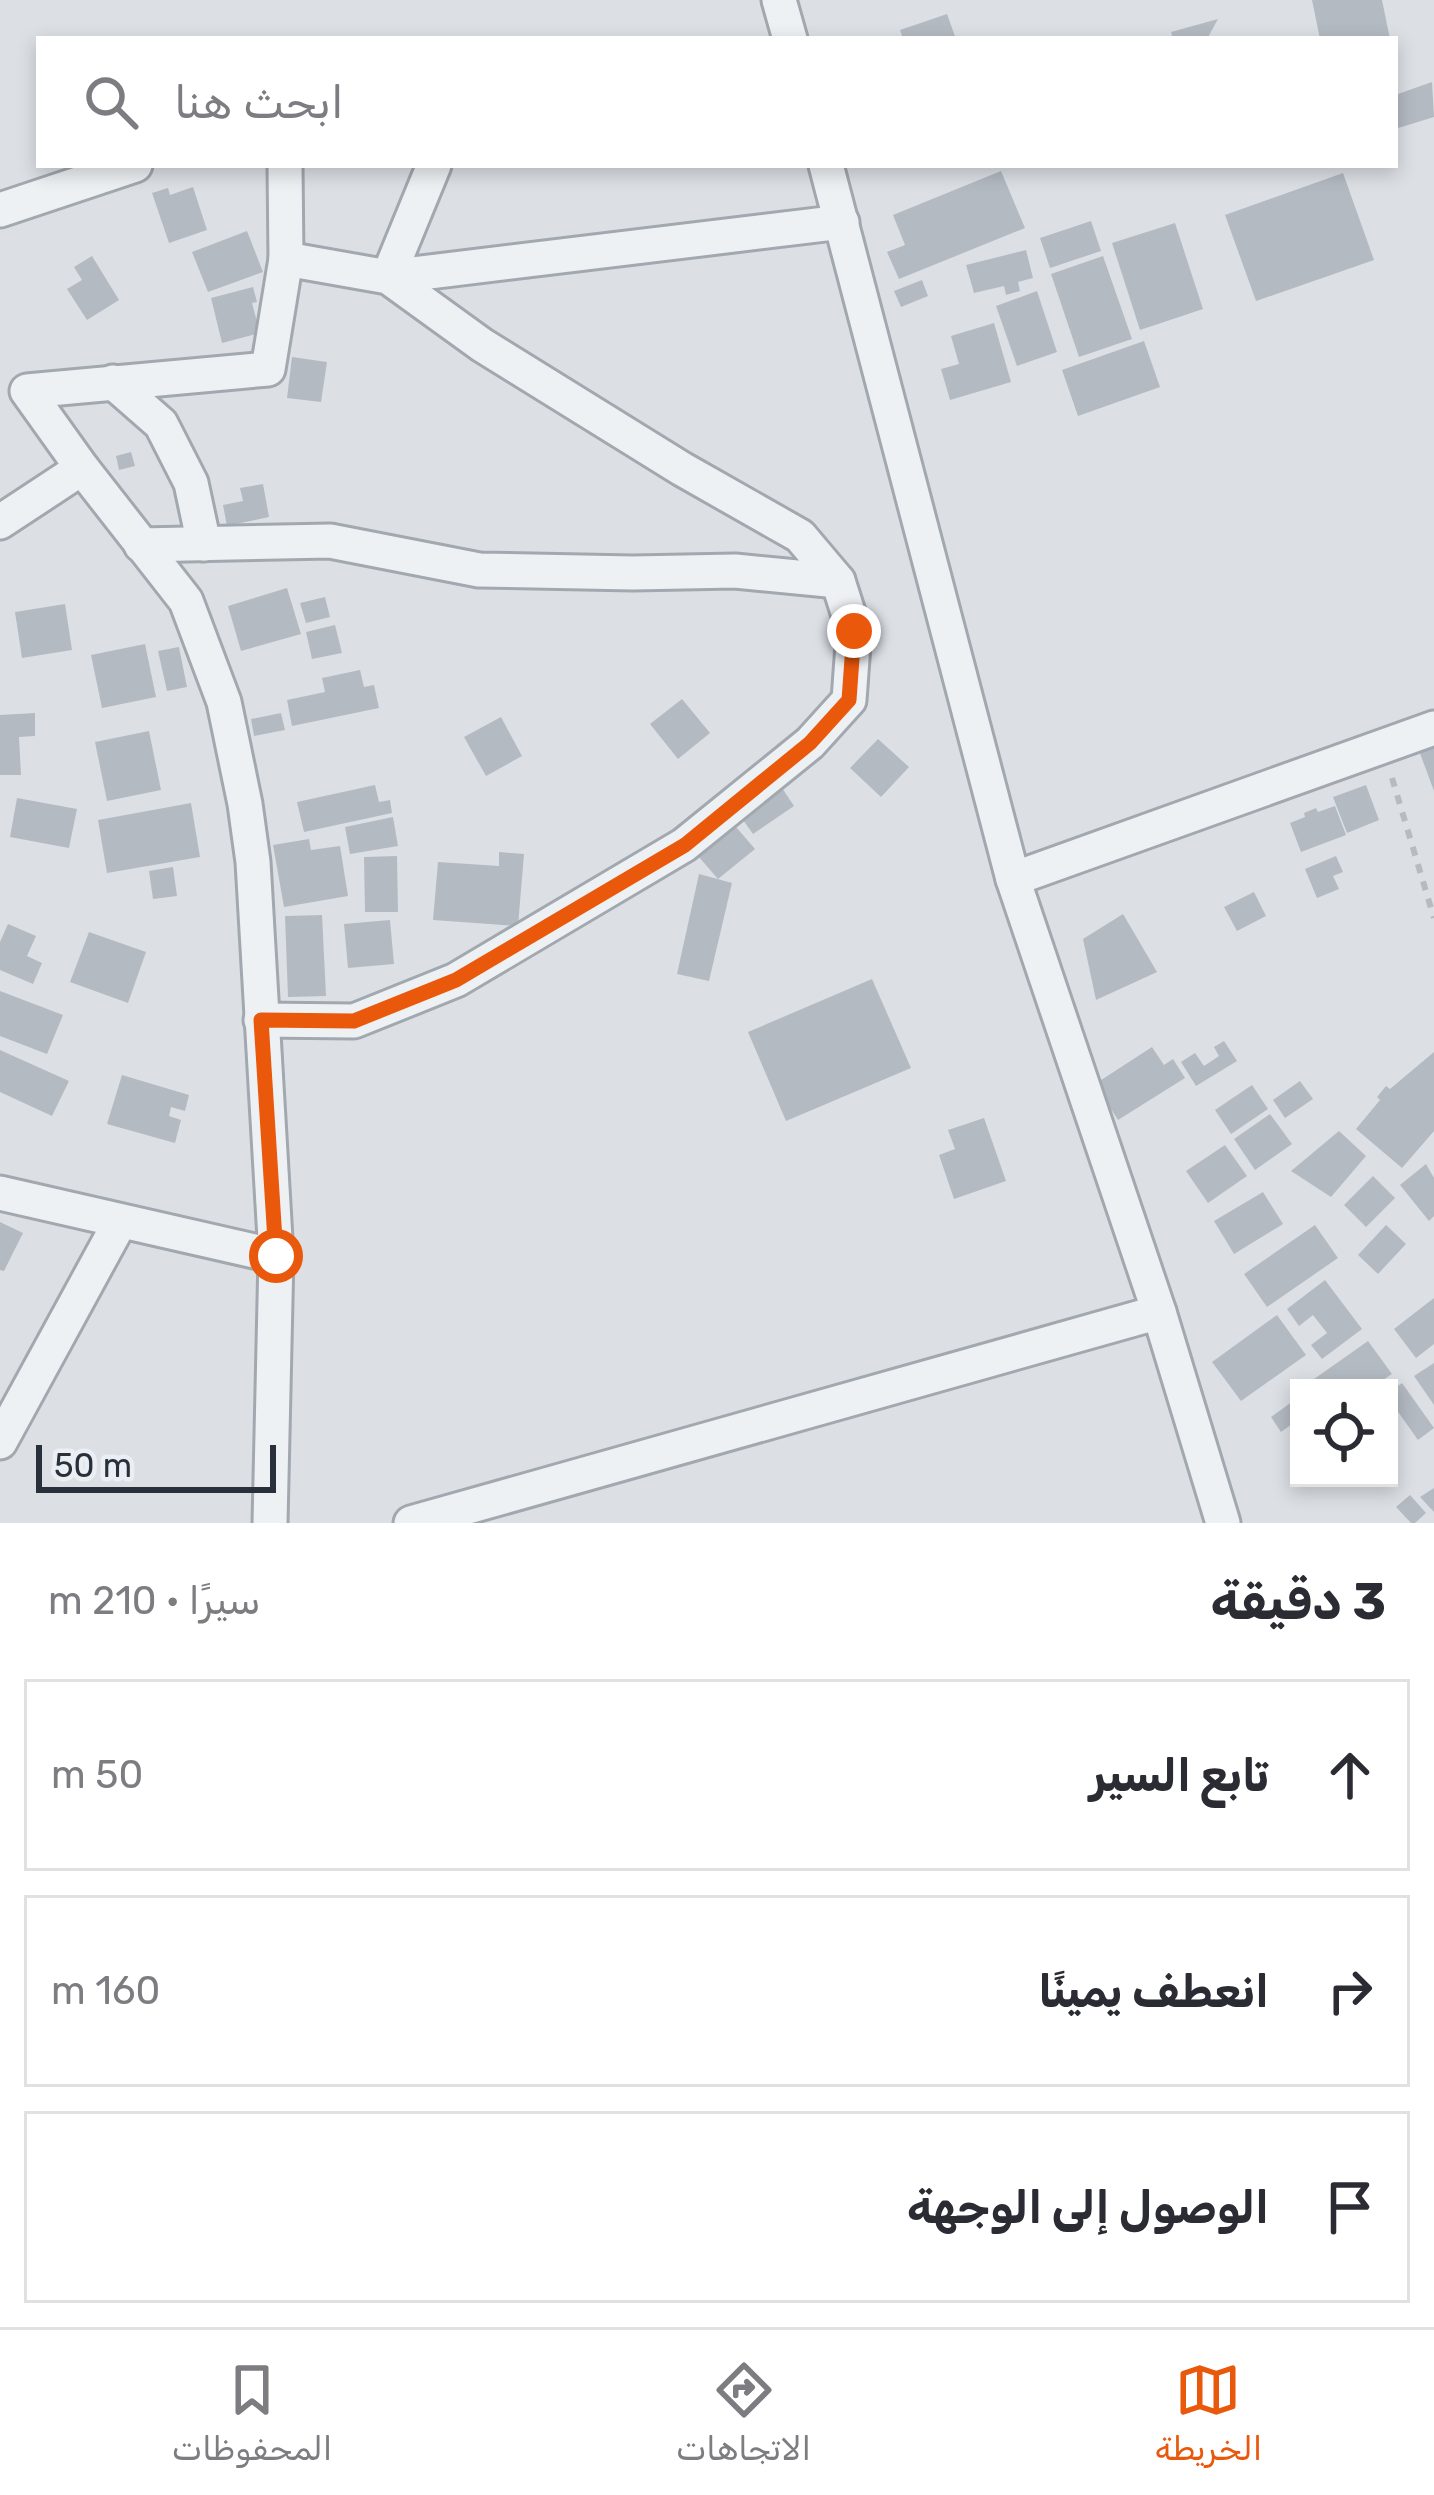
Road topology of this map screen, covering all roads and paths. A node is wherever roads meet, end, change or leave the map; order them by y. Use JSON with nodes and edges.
{"nodes":[{"id":1,"x":779,"y":0,"type":"edge"},
{"id":2,"x":789,"y":36,"type":"edge"},
{"id":3,"x":126,"y":168,"type":"edge"},
{"id":4,"x":284,"y":168,"type":"edge"},
{"id":5,"x":433,"y":168,"type":"edge"},
{"id":6,"x":827,"y":168,"type":"edge"},
{"id":7,"x":0,"y":210,"type":"edge"},
{"id":8,"x":842,"y":222,"type":"junction"},
{"id":9,"x":286,"y":260,"type":"junction"},
{"id":10,"x":388,"y":277,"type":"junction"},
{"id":11,"x":113,"y":382,"type":"junction"},
{"id":12,"x":82,"y":468,"type":"junction"},
{"id":13,"x":0,"y":521,"type":"edge"},
{"id":14,"x":141,"y":544,"type":"junction"},
{"id":15,"x":204,"y":544,"type":"junction"},
{"id":16,"x":838,"y":581,"type":"junction"},
{"id":17,"x":1434,"y":728,"type":"edge"},
{"id":18,"x":1382,"y":745,"type":"junction"},
{"id":19,"x":1013,"y":879,"type":"junction"},
{"id":20,"x":1434,"y":918,"type":"edge"},
{"id":21,"x":261,"y":1020,"type":"junction"},
{"id":22,"x":0,"y":1192,"type":"edge"},
{"id":23,"x":120,"y":1222,"type":"junction"},
{"id":24,"x":276,"y":1256,"type":"junction"},
{"id":25,"x":1159,"y":1312,"type":"junction"},
{"id":26,"x":0,"y":1442,"type":"edge"},
{"id":27,"x":270,"y":1523,"type":"edge"},
{"id":28,"x":411,"y":1523,"type":"edge"},
{"id":29,"x":1223,"y":1523,"type":"edge"}],
"edges":[{"from":1,"to":2,"type":"street"},
{"from":3,"to":7,"type":"street"},
{"from":4,"to":9,"type":"street"},
{"from":5,"to":10,"type":"street"},
{"from":6,"to":8,"type":"street"},
{"from":8,"to":10,"type":"street"},
{"from":8,"to":19,"type":"street"},
{"from":9,"to":10,"type":"street"},
{"from":9,"to":11,"type":"street"},
{"from":10,"to":16,"type":"street"},
{"from":11,"to":12,"type":"street"},
{"from":11,"to":15,"type":"street"},
{"from":12,"to":13,"type":"street"},
{"from":12,"to":14,"type":"street"},
{"from":14,"to":15,"type":"street"},
{"from":14,"to":21,"type":"street"},
{"from":15,"to":16,"type":"street"},
{"from":16,"to":21,"type":"street"},
{"from":17,"to":18,"type":"street"},
{"from":18,"to":19,"type":"street"},
{"from":18,"to":20,"type":"path"},
{"from":19,"to":25,"type":"street"},
{"from":21,"to":24,"type":"street"},
{"from":22,"to":23,"type":"street"},
{"from":23,"to":24,"type":"street"},
{"from":23,"to":26,"type":"street"},
{"from":24,"to":27,"type":"street"},
{"from":25,"to":28,"type":"street"},
{"from":25,"to":29,"type":"street"}]}
